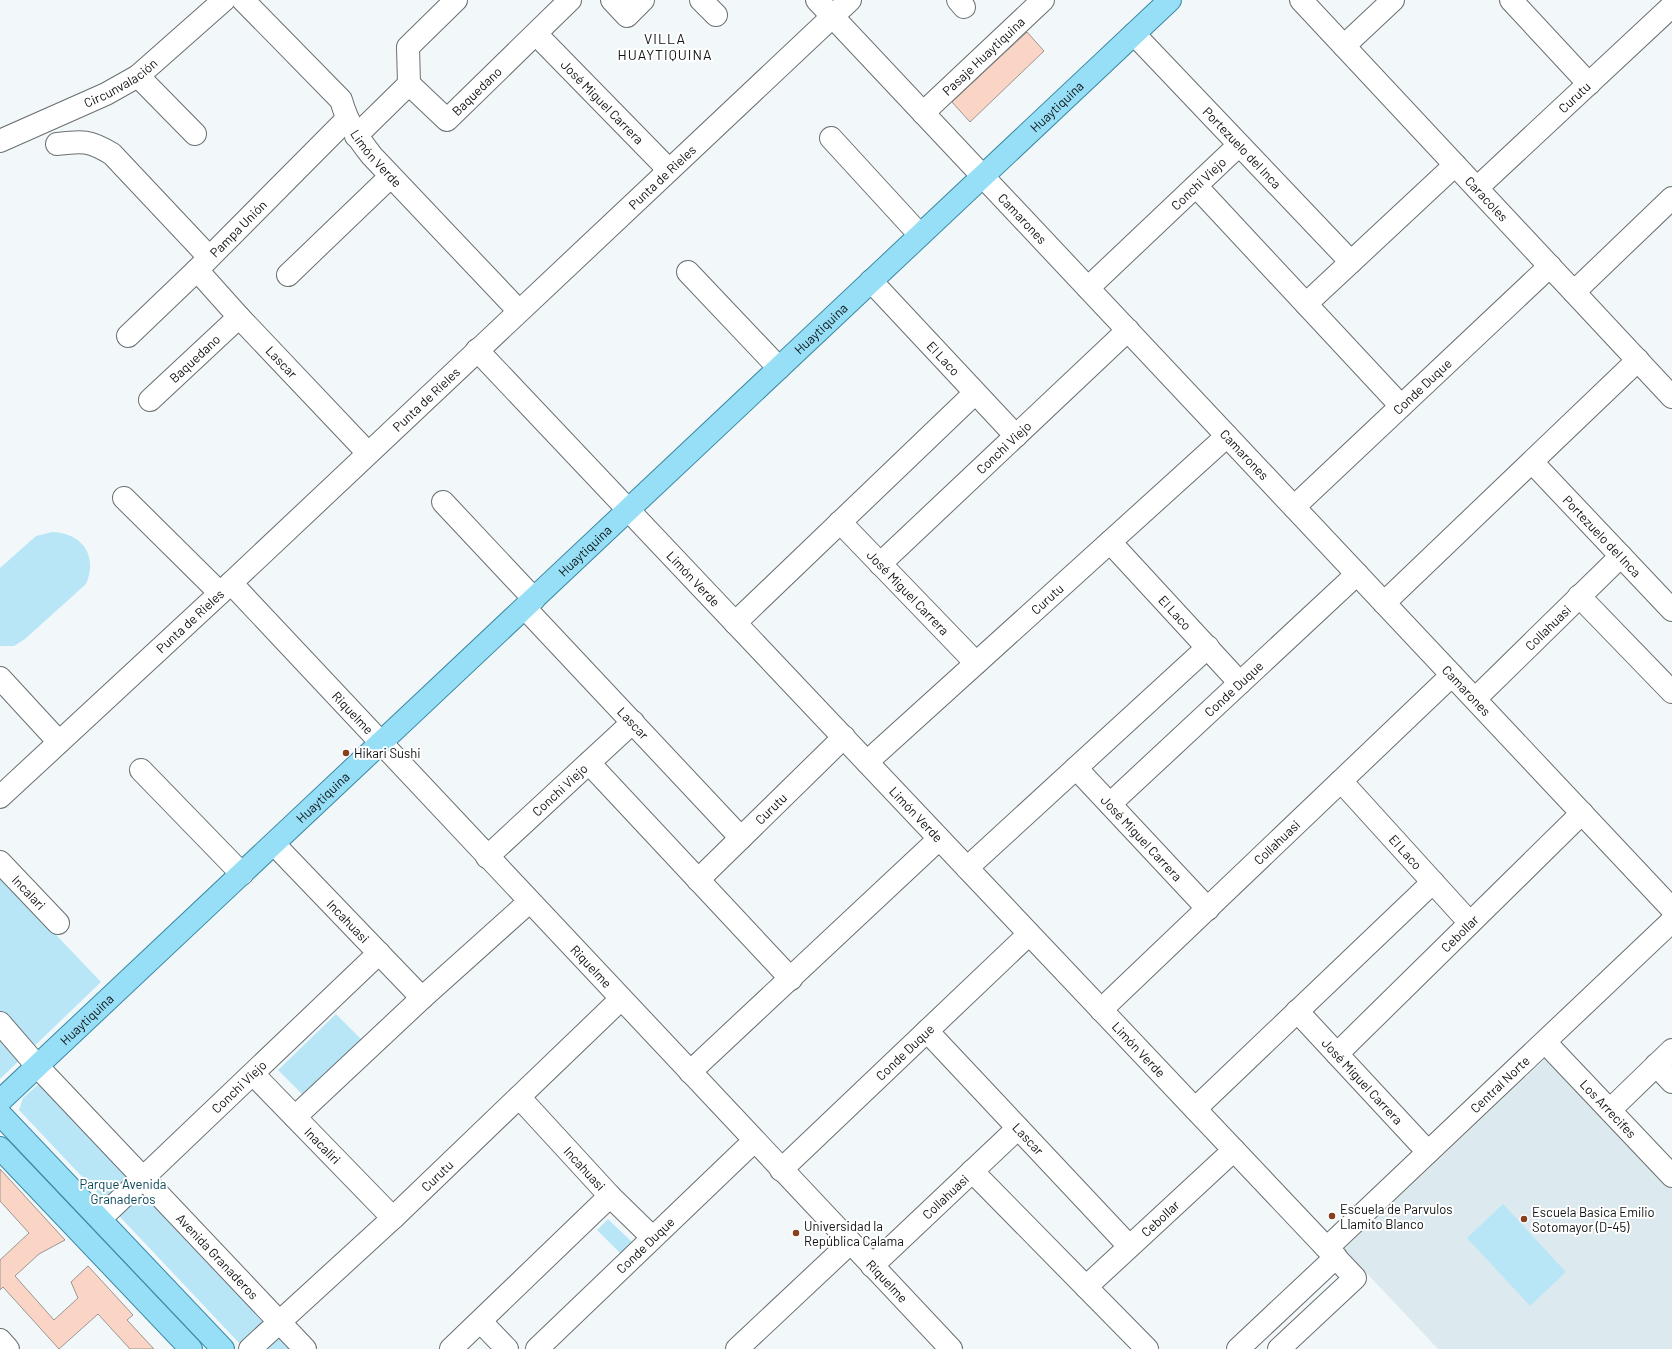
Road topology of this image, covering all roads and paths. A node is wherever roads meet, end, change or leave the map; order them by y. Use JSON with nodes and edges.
{"nodes":[{"id":1,"x":224,"y":0,"type":"edge"},
{"id":2,"x":243,"y":0,"type":"edge"},
{"id":3,"x":456,"y":0,"type":"edge"},
{"id":4,"x":570,"y":0,"type":"edge"},
{"id":5,"x":612,"y":0,"type":"edge"},
{"id":6,"x":643,"y":0,"type":"edge"},
{"id":7,"x":817,"y":0,"type":"edge"},
{"id":8,"x":850,"y":0,"type":"edge"},
{"id":9,"x":1043,"y":0,"type":"edge"},
{"id":10,"x":1170,"y":0,"type":"edge"},
{"id":11,"x":1300,"y":0,"type":"edge"},
{"id":12,"x":1393,"y":0,"type":"edge"},
{"id":13,"x":1511,"y":0,"type":"edge"},
{"id":14,"x":1672,"y":6,"type":"edge"},
{"id":15,"x":832,"y":16,"type":"junction"},
{"id":16,"x":536,"y":34,"type":"junction"},
{"id":17,"x":1134,"y":34,"type":"junction"},
{"id":18,"x":1344,"y":46,"type":"junction"},
{"id":19,"x":138,"y":76,"type":"junction"},
{"id":20,"x":408,"y":84,"type":"junction"},
{"id":21,"x":1589,"y":84,"type":"junction"},
{"id":22,"x":923,"y":113,"type":"junction"},
{"id":23,"x":351,"y":128,"type":"junction"},
{"id":24,"x":195,"y":134,"type":"dead end"},
{"id":25,"x":831,"y":138,"type":"dead end"},
{"id":26,"x":0,"y":141,"type":"edge"},
{"id":27,"x":57,"y":144,"type":"dead end"},
{"id":28,"x":1239,"y":145,"type":"junction"},
{"id":29,"x":1455,"y":165,"type":"junction"},
{"id":30,"x":669,"y":170,"type":"junction"},
{"id":31,"x":983,"y":176,"type":"junction"},
{"id":32,"x":390,"y":177,"type":"junction"},
{"id":33,"x":1196,"y":186,"type":"junction"},
{"id":34,"x":1477,"y":188,"type":"junction"},
{"id":35,"x":1672,"y":198,"type":"edge"},
{"id":36,"x":920,"y":235,"type":"junction"},
{"id":37,"x":1351,"y":262,"type":"junction"},
{"id":38,"x":203,"y":263,"type":"junction"},
{"id":39,"x":1550,"y":266,"type":"junction"},
{"id":40,"x":688,"y":272,"type":"dead end"},
{"id":41,"x":288,"y":275,"type":"dead end"},
{"id":42,"x":871,"y":281,"type":"junction"},
{"id":43,"x":1088,"y":288,"type":"junction"},
{"id":44,"x":1574,"y":292,"type":"junction"},
{"id":45,"x":1306,"y":304,"type":"junction"},
{"id":46,"x":519,"y":311,"type":"junction"},
{"id":47,"x":239,"y":317,"type":"junction"},
{"id":48,"x":1128,"y":330,"type":"junction"},
{"id":49,"x":128,"y":336,"type":"dead end"},
{"id":50,"x":477,"y":350,"type":"junction"},
{"id":51,"x":1638,"y":360,"type":"junction"},
{"id":52,"x":779,"y":368,"type":"junction"},
{"id":53,"x":975,"y":393,"type":"junction"},
{"id":54,"x":1672,"y":397,"type":"edge"},
{"id":55,"x":150,"y":400,"type":"dead end"},
{"id":56,"x":1401,"y":406,"type":"junction"},
{"id":57,"x":1016,"y":436,"type":"junction"},
{"id":58,"x":1227,"y":436,"type":"junction"},
{"id":59,"x":368,"y":453,"type":"junction"},
{"id":60,"x":1532,"y":462,"type":"junction"},
{"id":61,"x":124,"y":498,"type":"dead end"},
{"id":62,"x":443,"y":502,"type":"dead end"},
{"id":63,"x":1294,"y":507,"type":"junction"},
{"id":64,"x":628,"y":510,"type":"junction"},
{"id":65,"x":840,"y":522,"type":"junction"},
{"id":66,"x":1110,"y":542,"type":"junction"},
{"id":67,"x":1621,"y":556,"type":"junction"},
{"id":68,"x":880,"y":564,"type":"junction"},
{"id":69,"x":1357,"y":574,"type":"junction"},
{"id":70,"x":226,"y":588,"type":"junction"},
{"id":71,"x":1579,"y":596,"type":"junction"},
{"id":72,"x":1384,"y":603,"type":"junction"},
{"id":73,"x":530,"y":604,"type":"junction"},
{"id":74,"x":1672,"y":610,"type":"edge"},
{"id":75,"x":735,"y":622,"type":"junction"},
{"id":76,"x":1208,"y":647,"type":"junction"},
{"id":77,"x":976,"y":663,"type":"junction"},
{"id":78,"x":1452,"y":675,"type":"junction"},
{"id":79,"x":0,"y":678,"type":"edge"},
{"id":80,"x":1240,"y":683,"type":"junction"},
{"id":81,"x":1672,"y":692,"type":"edge"},
{"id":82,"x":1475,"y":699,"type":"junction"},
{"id":83,"x":633,"y":722,"type":"junction"},
{"id":84,"x":844,"y":738,"type":"junction"},
{"id":85,"x":59,"y":742,"type":"junction"},
{"id":86,"x":381,"y":743,"type":"junction"},
{"id":87,"x":867,"y":762,"type":"junction"},
{"id":88,"x":589,"y":763,"type":"junction"},
{"id":89,"x":1076,"y":768,"type":"junction"},
{"id":90,"x":141,"y":770,"type":"dead end"},
{"id":91,"x":1341,"y":781,"type":"junction"},
{"id":92,"x":0,"y":797,"type":"edge"},
{"id":93,"x":1110,"y":804,"type":"junction"},
{"id":94,"x":1582,"y":813,"type":"junction"},
{"id":95,"x":741,"y":838,"type":"junction"},
{"id":96,"x":939,"y":839,"type":"junction"},
{"id":97,"x":274,"y":844,"type":"junction"},
{"id":98,"x":488,"y":857,"type":"junction"},
{"id":99,"x":0,"y":862,"type":"edge"},
{"id":100,"x":967,"y":868,"type":"junction"},
{"id":101,"x":242,"y":874,"type":"junction"},
{"id":102,"x":698,"y":880,"type":"junction"},
{"id":103,"x":1433,"y":882,"type":"junction"},
{"id":104,"x":529,"y":902,"type":"junction"},
{"id":105,"x":1208,"y":908,"type":"junction"},
{"id":106,"x":1672,"y":908,"type":"edge"},
{"id":107,"x":1672,"y":921,"type":"edge"},
{"id":108,"x":58,"y":922,"type":"dead end"},
{"id":109,"x":1470,"y":923,"type":"junction"},
{"id":110,"x":1029,"y":934,"type":"junction"},
{"id":111,"x":379,"y":953,"type":"junction"},
{"id":112,"x":790,"y":979,"type":"junction"},
{"id":113,"x":422,"y":998,"type":"junction"},
{"id":114,"x":620,"y":999,"type":"junction"},
{"id":115,"x":1101,"y":1010,"type":"junction"},
{"id":116,"x":1297,"y":1011,"type":"junction"},
{"id":117,"x":0,"y":1023,"type":"edge"},
{"id":118,"x":927,"y":1031,"type":"junction"},
{"id":119,"x":1545,"y":1042,"type":"junction"},
{"id":120,"x":1672,"y":1050,"type":"edge"},
{"id":121,"x":1337,"y":1054,"type":"junction"},
{"id":122,"x":1656,"y":1065,"type":"junction"},
{"id":123,"x":38,"y":1067,"type":"junction"},
{"id":124,"x":690,"y":1072,"type":"junction"},
{"id":125,"x":253,"y":1074,"type":"junction"},
{"id":126,"x":1672,"y":1082,"type":"edge"},
{"id":127,"x":519,"y":1097,"type":"junction"},
{"id":128,"x":0,"y":1101,"type":"edge"},
{"id":129,"x":1195,"y":1109,"type":"junction"},
{"id":130,"x":1610,"y":1110,"type":"junction"},
{"id":131,"x":0,"y":1114,"type":"edge"},
{"id":132,"x":295,"y":1117,"type":"junction"},
{"id":133,"x":1018,"y":1128,"type":"junction"},
{"id":134,"x":754,"y":1141,"type":"junction"},
{"id":135,"x":0,"y":1148,"type":"edge"},
{"id":136,"x":1234,"y":1150,"type":"junction"},
{"id":137,"x":1428,"y":1152,"type":"junction"},
{"id":138,"x":781,"y":1170,"type":"junction"},
{"id":139,"x":972,"y":1171,"type":"junction"},
{"id":140,"x":1672,"y":1176,"type":"edge"},
{"id":141,"x":144,"y":1177,"type":"junction"},
{"id":142,"x":610,"y":1196,"type":"junction"},
{"id":143,"x":393,"y":1218,"type":"junction"},
{"id":144,"x":100,"y":1219,"type":"junction"},
{"id":145,"x":652,"y":1238,"type":"junction"},
{"id":146,"x":850,"y":1243,"type":"junction"},
{"id":147,"x":1129,"y":1246,"type":"junction"},
{"id":148,"x":1331,"y":1253,"type":"junction"},
{"id":149,"x":872,"y":1266,"type":"junction"},
{"id":150,"x":1086,"y":1287,"type":"junction"},
{"id":151,"x":280,"y":1322,"type":"junction"},
{"id":152,"x":481,"y":1322,"type":"junction"},
{"id":153,"x":0,"y":1340,"type":"edge"},
{"id":154,"x":742,"y":1347,"type":"edge"},
{"id":155,"x":8,"y":1349,"type":"edge"},
{"id":156,"x":191,"y":1349,"type":"edge"},
{"id":157,"x":223,"y":1349,"type":"edge"},
{"id":158,"x":250,"y":1349,"type":"edge"},
{"id":159,"x":305,"y":1349,"type":"edge"},
{"id":160,"x":451,"y":1349,"type":"edge"},
{"id":161,"x":507,"y":1349,"type":"edge"},
{"id":162,"x":537,"y":1349,"type":"edge"},
{"id":163,"x":951,"y":1349,"type":"edge"},
{"id":164,"x":1147,"y":1349,"type":"edge"},
{"id":165,"x":1238,"y":1349,"type":"edge"},
{"id":166,"x":1279,"y":1349,"type":"edge"}],
"edges":[{"from":1,"to":19,"type":"street","name":"Circunvalación"},
{"from":2,"to":23,"type":"street","name":"Limón Verde"},
{"from":3,"to":20,"type":"street"},
{"from":4,"to":16,"type":"street","name":"Baquedano"},
{"from":5,"to":6,"type":"street"},
{"from":7,"to":15,"type":"street","name":"Camarones"},
{"from":8,"to":15,"type":"street","name":"Punta de Rieles"},
{"from":9,"to":22,"type":"street","name":"Pasaje Huaytiquina"},
{"from":10,"to":17,"type":"main road","name":"Huaytiquina"},
{"from":11,"to":18,"type":"street","name":"Caracoles"},
{"from":12,"to":18,"type":"street"},
{"from":13,"to":21,"type":"street"},
{"from":14,"to":21,"type":"street","name":"Curutu"},
{"from":15,"to":22,"type":"street","name":"Camarones"},
{"from":15,"to":30,"type":"street","name":"Punta de Rieles"},
{"from":16,"to":20,"type":"street","name":"Baquedano"},
{"from":16,"to":30,"type":"street","name":"José Miguel Carrera"},
{"from":17,"to":28,"type":"street","name":"Portezuelo del Inca"},
{"from":17,"to":31,"type":"main road","name":"Huaytiquina"},
{"from":18,"to":29,"type":"street","name":"Caracoles"},
{"from":19,"to":24,"type":"street"},
{"from":19,"to":26,"type":"street","name":"Circunvalación"},
{"from":20,"to":23,"type":"street","name":"Pampa Unión"},
{"from":21,"to":34,"type":"street","name":"Curutu"},
{"from":22,"to":31,"type":"street","name":"Camarones"},
{"from":23,"to":32,"type":"street","name":"Limón Verde"},
{"from":23,"to":38,"type":"street","name":"Pampa Unión"},
{"from":25,"to":36,"type":"street"},
{"from":27,"to":38,"type":"street","name":"Lascar"},
{"from":28,"to":33,"type":"street","name":"Conchi Viejo"},
{"from":28,"to":37,"type":"street","name":"Portezuelo del Inca"},
{"from":29,"to":34,"type":"street","name":"Caracoles"},
{"from":29,"to":37,"type":"street"},
{"from":30,"to":46,"type":"street","name":"Punta de Rieles"},
{"from":31,"to":36,"type":"main road","name":"Huaytiquina"},
{"from":31,"to":43,"type":"street","name":"Camarones"},
{"from":32,"to":41,"type":"street"},
{"from":32,"to":46,"type":"street","name":"Limón Verde"},
{"from":33,"to":43,"type":"street","name":"Conchi Viejo"},
{"from":33,"to":45,"type":"street"},
{"from":34,"to":39,"type":"street","name":"Caracoles"},
{"from":35,"to":44,"type":"street"},
{"from":36,"to":42,"type":"main road","name":"Huaytiquina"},
{"from":37,"to":45,"type":"street"},
{"from":38,"to":47,"type":"street","name":"Lascar"},
{"from":38,"to":49,"type":"street","name":"Pampa Unión"},
{"from":39,"to":44,"type":"street","name":"Caracoles"},
{"from":39,"to":56,"type":"street","name":"Conde Duque"},
{"from":40,"to":52,"type":"street"},
{"from":42,"to":52,"type":"main road","name":"Huaytiquina"},
{"from":42,"to":53,"type":"street","name":"El Laco"},
{"from":43,"to":48,"type":"street","name":"Camarones"},
{"from":44,"to":51,"type":"street","name":"Caracoles"},
{"from":45,"to":56,"type":"street"},
{"from":46,"to":50,"type":"street","name":"Punta de Rieles"},
{"from":47,"to":55,"type":"street","name":"Baquedano"},
{"from":47,"to":59,"type":"street","name":"Lascar"},
{"from":48,"to":57,"type":"street","name":"Conchi Viejo"},
{"from":48,"to":58,"type":"street","name":"Camarones"},
{"from":50,"to":59,"type":"street","name":"Punta de Rieles"},
{"from":50,"to":64,"type":"street","name":"Limón Verde"},
{"from":51,"to":54,"type":"street","name":"Caracoles"},
{"from":51,"to":60,"type":"street"},
{"from":52,"to":64,"type":"main road","name":"Huaytiquina"},
{"from":53,"to":57,"type":"street","name":"El Laco"},
{"from":53,"to":65,"type":"street"},
{"from":56,"to":63,"type":"street","name":"Conde Duque"},
{"from":57,"to":68,"type":"street","name":"Conchi Viejo"},
{"from":58,"to":63,"type":"street","name":"Camarones"},
{"from":58,"to":66,"type":"street","name":"Curutu"},
{"from":59,"to":70,"type":"street","name":"Punta de Rieles"},
{"from":60,"to":67,"type":"street","name":"Portezuelo del Inca"},
{"from":60,"to":72,"type":"street"},
{"from":61,"to":70,"type":"street","name":"Riquelme"},
{"from":62,"to":73,"type":"street","name":"Lascar"},
{"from":63,"to":69,"type":"street","name":"Camarones"},
{"from":64,"to":73,"type":"main road","name":"Huaytiquina"},
{"from":64,"to":75,"type":"street","name":"Limón Verde"},
{"from":65,"to":68,"type":"street","name":"José Miguel Carrera"},
{"from":65,"to":75,"type":"street"},
{"from":66,"to":76,"type":"street","name":"El Laco"},
{"from":66,"to":77,"type":"street","name":"Curutu"},
{"from":67,"to":71,"type":"street","name":"Collahuasi"},
{"from":67,"to":74,"type":"street","name":"Portezuelo del Inca"},
{"from":68,"to":77,"type":"street","name":"José Miguel Carrera"},
{"from":69,"to":72,"type":"street","name":"Camarones"},
{"from":69,"to":80,"type":"street","name":"Conde Duque"},
{"from":70,"to":85,"type":"street","name":"Punta de Rieles"},
{"from":70,"to":86,"type":"street","name":"Riquelme"},
{"from":71,"to":81,"type":"street"},
{"from":71,"to":82,"type":"street","name":"Collahuasi"},
{"from":72,"to":78,"type":"street","name":"Camarones"},
{"from":73,"to":83,"type":"street","name":"Lascar"},
{"from":73,"to":86,"type":"main road","name":"Huaytiquina"},
{"from":75,"to":84,"type":"street","name":"Limón Verde"},
{"from":76,"to":80,"type":"street","name":"El Laco"},
{"from":76,"to":89,"type":"street"},
{"from":77,"to":87,"type":"street","name":"Curutu"},
{"from":78,"to":82,"type":"street","name":"Camarones"},
{"from":78,"to":91,"type":"street","name":"Collahuasi"},
{"from":79,"to":85,"type":"street"},
{"from":80,"to":93,"type":"street","name":"Conde Duque"},
{"from":82,"to":94,"type":"street","name":"Camarones"},
{"from":83,"to":88,"type":"street","name":"Conchi Viejo"},
{"from":83,"to":95,"type":"street","name":"Lascar"},
{"from":84,"to":87,"type":"street","name":"Limón Verde"},
{"from":84,"to":95,"type":"street","name":"Curutu"},
{"from":85,"to":92,"type":"street","name":"Punta de Rieles"},
{"from":86,"to":97,"type":"main road","name":"Huaytiquina"},
{"from":86,"to":98,"type":"street","name":"Riquelme"},
{"from":87,"to":96,"type":"street","name":"Limón Verde"},
{"from":88,"to":98,"type":"street","name":"Conchi Viejo"},
{"from":88,"to":102,"type":"street"},
{"from":89,"to":93,"type":"street","name":"José Miguel Carrera"},
{"from":89,"to":100,"type":"street"},
{"from":90,"to":101,"type":"street"},
{"from":91,"to":103,"type":"street","name":"El Laco"},
{"from":91,"to":105,"type":"street","name":"Collahuasi"},
{"from":93,"to":105,"type":"street","name":"José Miguel Carrera"},
{"from":94,"to":106,"type":"street","name":"Camarones"},
{"from":94,"to":109,"type":"street","name":"Cebollar"},
{"from":95,"to":102,"type":"street","name":"Curutu"},
{"from":96,"to":100,"type":"street","name":"Limón Verde"},
{"from":96,"to":112,"type":"street"},
{"from":97,"to":101,"type":"main road","name":"Huaytiquina"},
{"from":97,"to":111,"type":"street","name":"Incahuasi"},
{"from":98,"to":104,"type":"street","name":"Riquelme"},
{"from":99,"to":108,"type":"street","name":"Incalari"},
{"from":100,"to":110,"type":"street","name":"Limón Verde"},
{"from":101,"to":123,"type":"main road","name":"Huaytiquina"},
{"from":102,"to":112,"type":"street"},
{"from":103,"to":109,"type":"street","name":"El Laco"},
{"from":103,"to":116,"type":"street"},
{"from":104,"to":113,"type":"street"},
{"from":104,"to":114,"type":"street","name":"Riquelme"},
{"from":105,"to":115,"type":"street","name":"Collahuasi"},
{"from":107,"to":119,"type":"street","name":"Central Norte"},
{"from":109,"to":121,"type":"street","name":"Cebollar"},
{"from":110,"to":115,"type":"street","name":"Limón Verde"},
{"from":110,"to":118,"type":"street","name":"Conde Duque"},
{"from":111,"to":113,"type":"street","name":"Incahuasi"},
{"from":111,"to":125,"type":"street","name":"Conchi Viejo"},
{"from":112,"to":124,"type":"street"},
{"from":113,"to":132,"type":"street"},
{"from":114,"to":124,"type":"street","name":"Riquelme"},
{"from":114,"to":127,"type":"street","name":"Curutu"},
{"from":115,"to":129,"type":"street","name":"Limón Verde"},
{"from":116,"to":121,"type":"street","name":"José Miguel Carrera"},
{"from":116,"to":129,"type":"street"},
{"from":117,"to":123,"type":"street","name":"Avenida Granaderos"},
{"from":118,"to":133,"type":"street","name":"Lascar"},
{"from":118,"to":138,"type":"street","name":"Conde Duque"},
{"from":119,"to":130,"type":"street","name":"Los Arrecifes"},
{"from":119,"to":137,"type":"street","name":"Central Norte"},
{"from":120,"to":122,"type":"street"},
{"from":121,"to":137,"type":"street","name":"José Miguel Carrera"},
{"from":122,"to":126,"type":"street"},
{"from":122,"to":130,"type":"street"},
{"from":123,"to":128,"type":"main road","name":"Huaytiquina"},
{"from":123,"to":141,"type":"street","name":"Avenida Granaderos"},
{"from":124,"to":134,"type":"street","name":"Riquelme"},
{"from":125,"to":132,"type":"street","name":"Inacaliri"},
{"from":125,"to":141,"type":"street","name":"Conchi Viejo"},
{"from":127,"to":142,"type":"street","name":"Incahuasi"},
{"from":127,"to":143,"type":"street","name":"Curutu"},
{"from":129,"to":136,"type":"street","name":"Limón Verde"},
{"from":130,"to":140,"type":"street","name":"Los Arrecifes"},
{"from":131,"to":144,"type":"main road"},
{"from":132,"to":143,"type":"street","name":"Inacaliri"},
{"from":133,"to":139,"type":"street","name":"Collahuasi"},
{"from":133,"to":147,"type":"street","name":"Lascar"},
{"from":134,"to":138,"type":"street","name":"Riquelme"},
{"from":134,"to":145,"type":"street","name":"Conde Duque"},
{"from":135,"to":156,"type":"main road"},
{"from":136,"to":147,"type":"street","name":"Cebollar"},
{"from":136,"to":148,"type":"street","name":"Limón Verde"},
{"from":137,"to":148,"type":"street","name":"Central Norte"},
{"from":138,"to":146,"type":"street","name":"Riquelme"},
{"from":139,"to":149,"type":"street","name":"Collahuasi"},
{"from":139,"to":150,"type":"street"},
{"from":141,"to":144,"type":"street","name":"Conchi Viejo"},
{"from":141,"to":151,"type":"street","name":"Avenida Granaderos"},
{"from":142,"to":145,"type":"street","name":"Incahuasi"},
{"from":142,"to":152,"type":"street"},
{"from":143,"to":151,"type":"street","name":"Curutu"},
{"from":144,"to":157,"type":"main road"},
{"from":145,"to":162,"type":"street","name":"Conde Duque"},
{"from":146,"to":149,"type":"street","name":"Riquelme"},
{"from":146,"to":154,"type":"street"},
{"from":147,"to":150,"type":"street","name":"Cebollar"},
{"from":148,"to":165,"type":"street","name":"Central Norte"},
{"from":148,"to":166,"type":"street","name":"Limón Verde"},
{"from":149,"to":163,"type":"street","name":"Riquelme"},
{"from":150,"to":164,"type":"street"},
{"from":151,"to":158,"type":"street","name":"Curutu"},
{"from":151,"to":159,"type":"street","name":"Avenida Granaderos"},
{"from":152,"to":160,"type":"street"},
{"from":152,"to":161,"type":"street"},
{"from":153,"to":155,"type":"street"}]}
